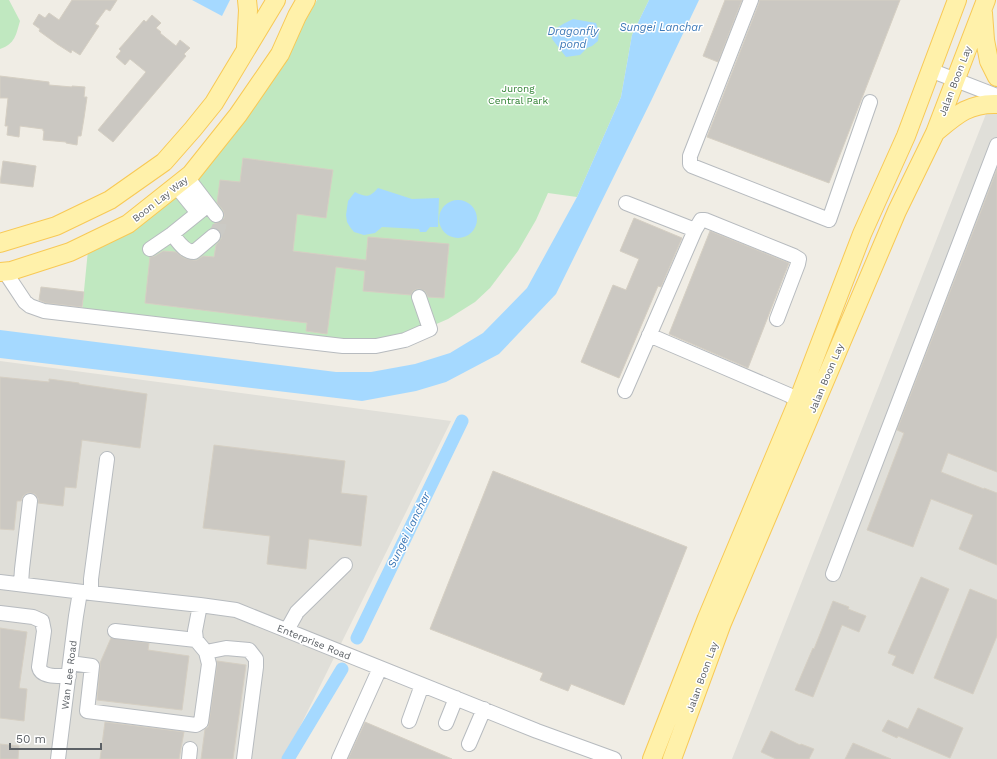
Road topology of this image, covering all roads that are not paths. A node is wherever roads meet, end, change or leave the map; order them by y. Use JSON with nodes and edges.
{"nodes":[{"id":1,"x":247,"y":0,"type":"edge"},
{"id":2,"x":276,"y":0,"type":"edge"},
{"id":3,"x":751,"y":0,"type":"edge"},
{"id":4,"x":303,"y":1,"type":"edge"},
{"id":5,"x":957,"y":1,"type":"edge"},
{"id":6,"x":982,"y":3,"type":"edge"},
{"id":7,"x":246,"y":50,"type":"junction"},
{"id":8,"x":930,"y":70,"type":"junction"},
{"id":9,"x":997,"y":77,"type":"edge"},
{"id":10,"x":955,"y":80,"type":"junction"},
{"id":11,"x":997,"y":96,"type":"edge"},
{"id":12,"x":870,"y":102,"type":"dead end"},
{"id":13,"x":997,"y":104,"type":"edge"},
{"id":14,"x":935,"y":133,"type":"junction"},
{"id":15,"x":997,"y":145,"type":"edge"},
{"id":16,"x":182,"y":182,"type":"junction"},
{"id":17,"x":626,"y":203,"type":"dead end"},
{"id":18,"x":695,"y":230,"type":"junction"},
{"id":19,"x":172,"y":234,"type":"junction"},
{"id":20,"x":213,"y":236,"type":"tunnel mouth"},
{"id":21,"x":0,"y":244,"type":"edge"},
{"id":22,"x":150,"y":249,"type":"dead end"},
{"id":23,"x":2,"y":272,"type":"edge"},
{"id":24,"x":419,"y":297,"type":"dead end"},
{"id":25,"x":777,"y":319,"type":"dead end"},
{"id":26,"x":649,"y":335,"type":"junction"},
{"id":27,"x":625,"y":391,"type":"dead end"},
{"id":28,"x":798,"y":401,"type":"junction"},
{"id":29,"x":107,"y":459,"type":"dead end"},
{"id":30,"x":30,"y":501,"type":"dead end"},
{"id":31,"x":345,"y":565,"type":"dead end"},
{"id":32,"x":833,"y":574,"type":"dead end"},
{"id":33,"x":0,"y":582,"type":"edge"},
{"id":34,"x":21,"y":584,"type":"junction"},
{"id":35,"x":85,"y":592,"type":"junction"},
{"id":36,"x":200,"y":605,"type":"junction"},
{"id":37,"x":0,"y":613,"type":"edge"},
{"id":38,"x":287,"y":630,"type":"junction"},
{"id":39,"x":115,"y":631,"type":"dead end"},
{"id":40,"x":196,"y":640,"type":"junction"},
{"id":41,"x":206,"y":652,"type":"junction"},
{"id":42,"x":380,"y":668,"type":"junction"},
{"id":43,"x":70,"y":670,"type":"junction"},
{"id":44,"x":422,"y":685,"type":"junction"},
{"id":45,"x":456,"y":698,"type":"junction"},
{"id":46,"x":484,"y":709,"type":"junction"},
{"id":47,"x":409,"y":720,"type":"dead end"},
{"id":48,"x":446,"y":723,"type":"dead end"},
{"id":49,"x":469,"y":744,"type":"dead end"},
{"id":50,"x":58,"y":759,"type":"edge"},
{"id":51,"x":244,"y":759,"type":"edge"},
{"id":52,"x":339,"y":759,"type":"edge"},
{"id":53,"x":614,"y":759,"type":"edge"},
{"id":54,"x":652,"y":759,"type":"edge"},
{"id":55,"x":672,"y":759,"type":"edge"}],
"edges":[{"from":1,"to":7,"type":"main road"},
{"from":2,"to":7,"type":"main road"},
{"from":3,"to":12,"type":"street"},
{"from":4,"to":16,"type":"main road","name":"Boon Lay Way"},
{"from":5,"to":6,"type":"main road"},
{"from":5,"to":8,"type":"main road","name":"Jalan Boon Lay"},
{"from":6,"to":9,"type":"main road"},
{"from":6,"to":10,"type":"main road","name":"Jalan Boon Lay"},
{"from":7,"to":21,"type":"main road"},
{"from":8,"to":10,"type":"street"},
{"from":8,"to":28,"type":"main road","name":"Jalan Boon Lay"},
{"from":10,"to":11,"type":"street"},
{"from":10,"to":14,"type":"main road","name":"Jalan Boon Lay"},
{"from":13,"to":14,"type":"main road"},
{"from":14,"to":55,"type":"main road","name":"Jalan Boon Lay"},
{"from":15,"to":32,"type":"street"},
{"from":16,"to":19,"type":"street"},
{"from":16,"to":23,"type":"main road","name":"Boon Lay Way"},
{"from":17,"to":18,"type":"street"},
{"from":18,"to":25,"type":"street"},
{"from":18,"to":26,"type":"street"},
{"from":19,"to":20,"type":"street"},
{"from":19,"to":22,"type":"street"},
{"from":23,"to":24,"type":"street"},
{"from":26,"to":27,"type":"street"},
{"from":26,"to":28,"type":"street"},
{"from":28,"to":54,"type":"main road","name":"Jalan Boon Lay"},
{"from":29,"to":35,"type":"street","name":"Wan Lee Road"},
{"from":30,"to":34,"type":"street"},
{"from":31,"to":38,"type":"street"},
{"from":33,"to":34,"type":"street","name":"Enterprise Road"},
{"from":34,"to":35,"type":"street","name":"Enterprise Road"},
{"from":35,"to":36,"type":"street","name":"Enterprise Road"},
{"from":35,"to":43,"type":"street","name":"Wan Lee Road"},
{"from":36,"to":38,"type":"street","name":"Enterprise Road"},
{"from":36,"to":40,"type":"street"},
{"from":37,"to":43,"type":"street"},
{"from":38,"to":42,"type":"street","name":"Enterprise Road"},
{"from":39,"to":40,"type":"street"},
{"from":40,"to":41,"type":"street"},
{"from":41,"to":43,"type":"street"},
{"from":41,"to":51,"type":"street"},
{"from":42,"to":44,"type":"street","name":"Enterprise Road"},
{"from":42,"to":52,"type":"street"},
{"from":43,"to":50,"type":"street","name":"Wan Lee Road"},
{"from":44,"to":45,"type":"street","name":"Enterprise Road"},
{"from":44,"to":47,"type":"street"},
{"from":45,"to":46,"type":"street","name":"Enterprise Road"},
{"from":45,"to":48,"type":"street"},
{"from":46,"to":49,"type":"street"},
{"from":46,"to":53,"type":"street","name":"Enterprise Road"}]}
